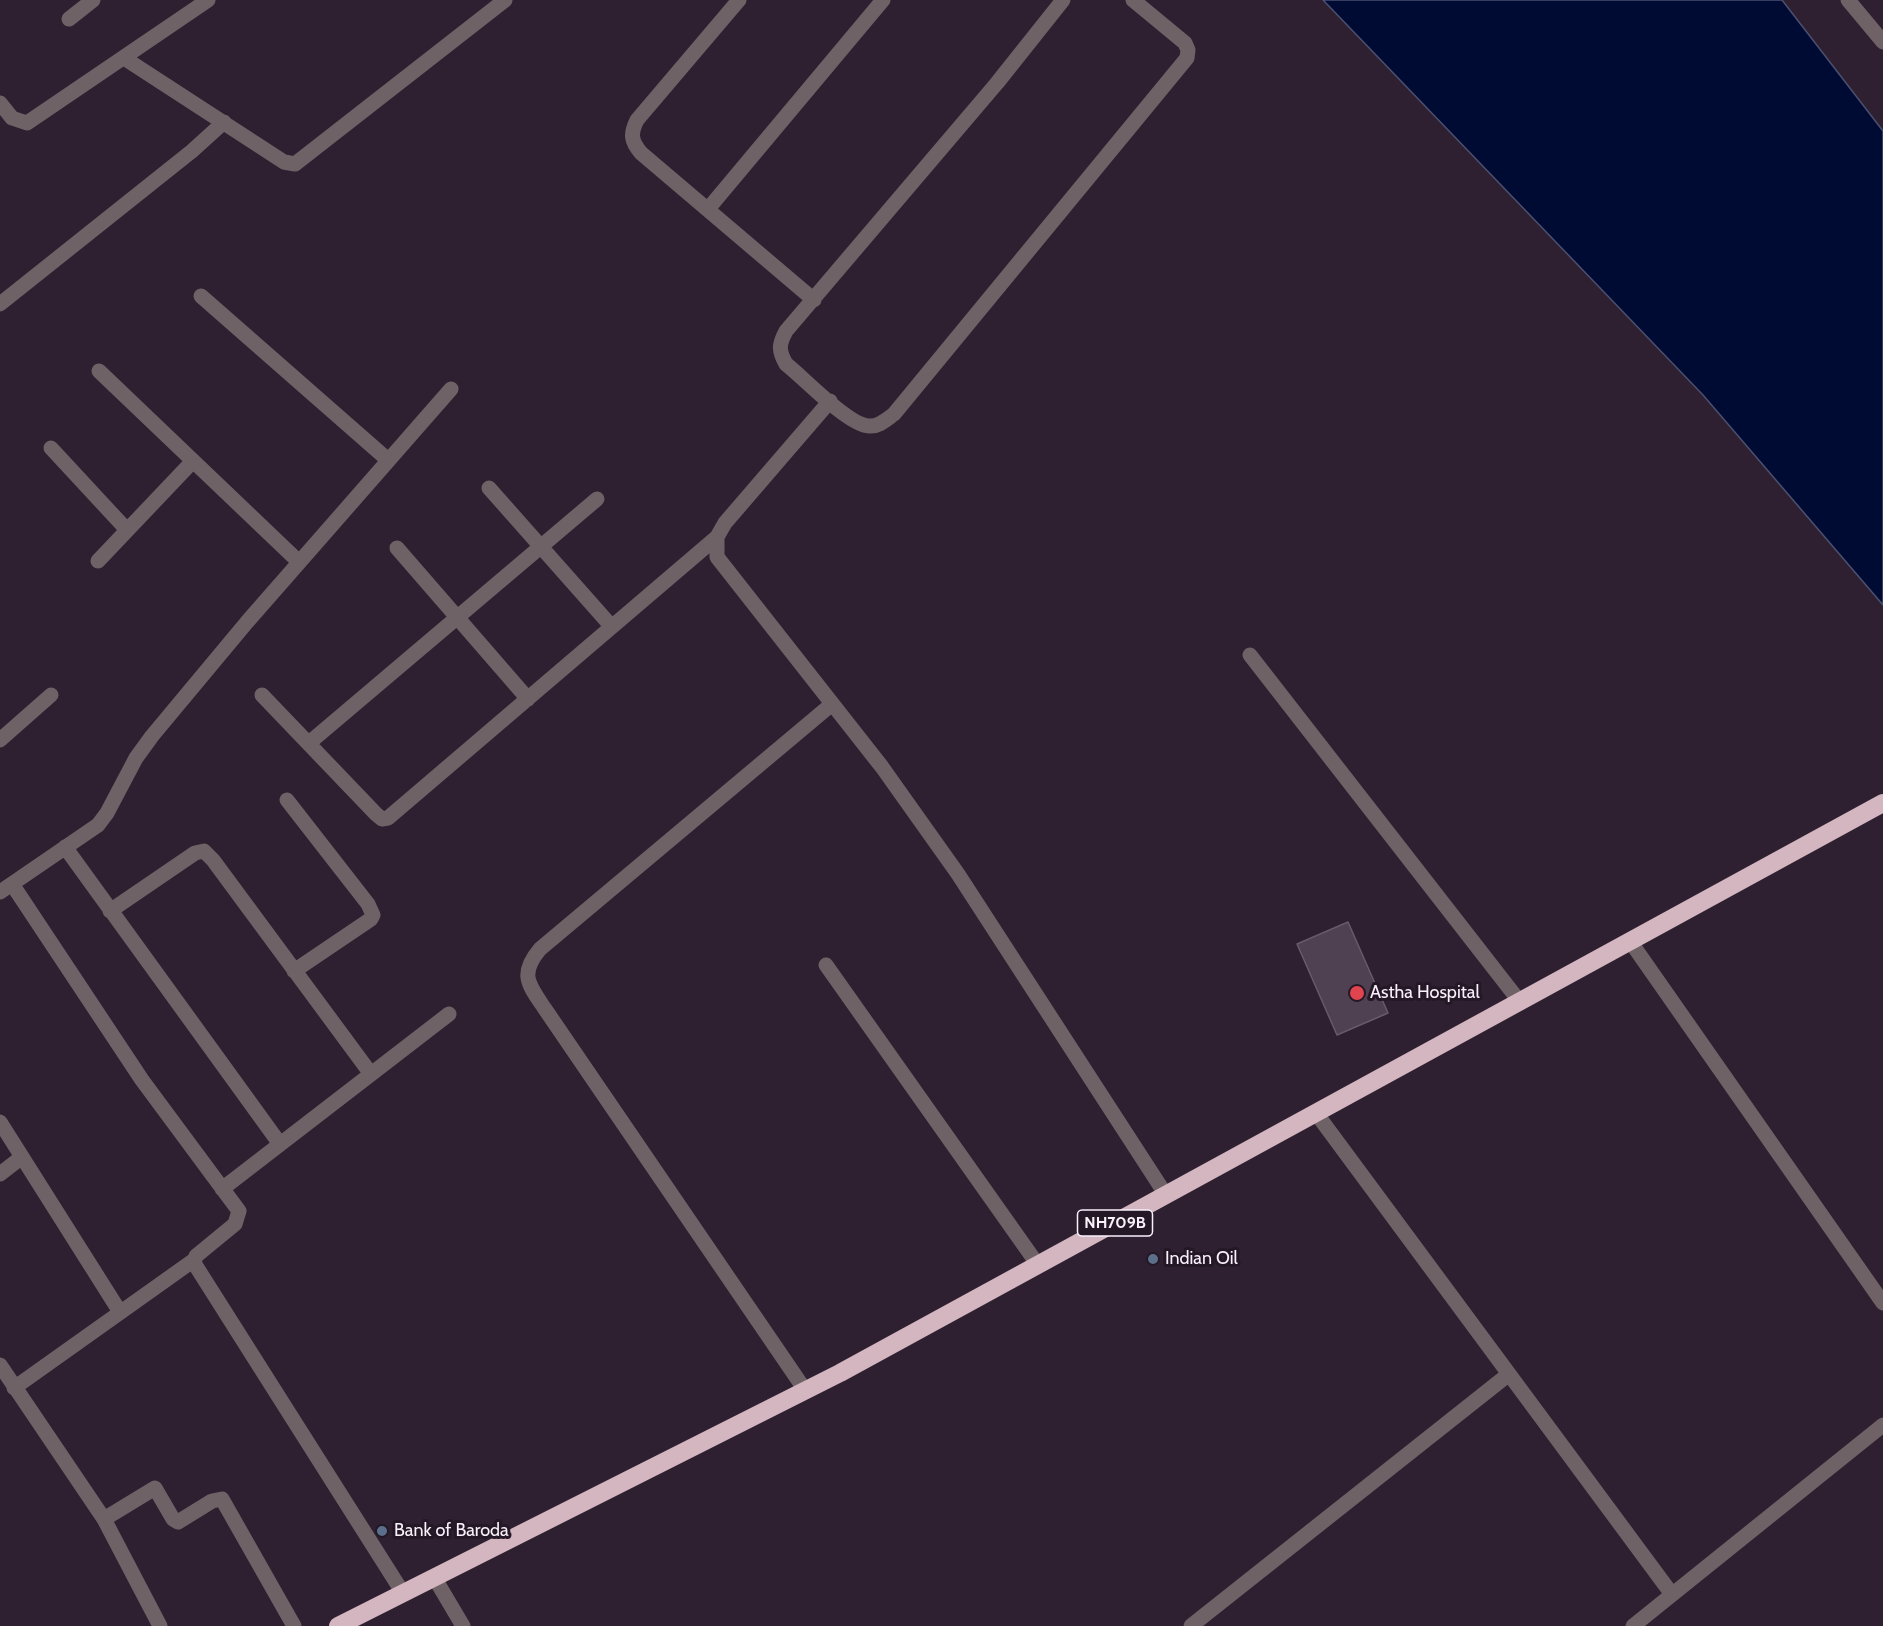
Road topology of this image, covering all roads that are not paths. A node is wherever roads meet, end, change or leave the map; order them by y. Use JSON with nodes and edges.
{"nodes":[{"id":1,"x":93,"y":0,"type":"edge"},
{"id":2,"x":208,"y":0,"type":"edge"},
{"id":3,"x":505,"y":0,"type":"edge"},
{"id":4,"x":739,"y":0,"type":"edge"},
{"id":5,"x":883,"y":0,"type":"edge"},
{"id":6,"x":1063,"y":0,"type":"edge"},
{"id":7,"x":1133,"y":0,"type":"edge"},
{"id":8,"x":1848,"y":0,"type":"edge"},
{"id":9,"x":69,"y":19,"type":"dead end"},
{"id":10,"x":1883,"y":42,"type":"edge"},
{"id":11,"x":124,"y":58,"type":"junction"},
{"id":12,"x":0,"y":103,"type":"edge"},
{"id":13,"x":224,"y":122,"type":"junction"},
{"id":14,"x":708,"y":209,"type":"junction"},
{"id":15,"x":201,"y":296,"type":"dead end"},
{"id":16,"x":814,"y":300,"type":"junction"},
{"id":17,"x":0,"y":304,"type":"edge"},
{"id":18,"x":99,"y":371,"type":"dead end"},
{"id":19,"x":451,"y":389,"type":"dead end"},
{"id":20,"x":830,"y":401,"type":"junction"},
{"id":21,"x":51,"y":448,"type":"dead end"},
{"id":22,"x":193,"y":460,"type":"junction"},
{"id":23,"x":388,"y":460,"type":"junction"},
{"id":24,"x":489,"y":488,"type":"dead end"},
{"id":25,"x":597,"y":499,"type":"dead end"},
{"id":26,"x":128,"y":530,"type":"junction"},
{"id":27,"x":717,"y":537,"type":"junction"},
{"id":28,"x":541,"y":546,"type":"junction"},
{"id":29,"x":397,"y":548,"type":"dead end"},
{"id":30,"x":98,"y":561,"type":"dead end"},
{"id":31,"x":299,"y":562,"type":"junction"},
{"id":32,"x":458,"y":616,"type":"junction"},
{"id":33,"x":612,"y":627,"type":"junction"},
{"id":34,"x":1250,"y":655,"type":"dead end"},
{"id":35,"x":51,"y":695,"type":"dead end"},
{"id":36,"x":262,"y":695,"type":"dead end"},
{"id":37,"x":528,"y":699,"type":"junction"},
{"id":38,"x":832,"y":704,"type":"junction"},
{"id":39,"x":0,"y":740,"type":"edge"},
{"id":40,"x":309,"y":743,"type":"junction"},
{"id":41,"x":287,"y":800,"type":"dead end"},
{"id":42,"x":1883,"y":803,"type":"edge"},
{"id":43,"x":64,"y":847,"type":"junction"},
{"id":44,"x":6,"y":888,"type":"edge"},
{"id":45,"x":110,"y":911,"type":"junction"},
{"id":46,"x":1630,"y":941,"type":"junction"},
{"id":47,"x":826,"y":965,"type":"dead end"},
{"id":48,"x":294,"y":971,"type":"junction"},
{"id":49,"x":1520,"y":1002,"type":"junction"},
{"id":50,"x":449,"y":1014,"type":"dead end"},
{"id":51,"x":371,"y":1074,"type":"junction"},
{"id":52,"x":1316,"y":1113,"type":"junction"},
{"id":53,"x":0,"y":1122,"type":"edge"},
{"id":54,"x":280,"y":1144,"type":"junction"},
{"id":55,"x":22,"y":1157,"type":"junction"},
{"id":56,"x":0,"y":1174,"type":"edge"},
{"id":57,"x":222,"y":1189,"type":"junction"},
{"id":58,"x":1166,"y":1195,"type":"junction"},
{"id":59,"x":194,"y":1260,"type":"junction"},
{"id":60,"x":1038,"y":1265,"type":"junction"},
{"id":61,"x":1883,"y":1303,"type":"edge"},
{"id":62,"x":120,"y":1312,"type":"junction"},
{"id":63,"x":0,"y":1365,"type":"edge"},
{"id":64,"x":1509,"y":1374,"type":"junction"},
{"id":65,"x":14,"y":1388,"type":"junction"},
{"id":66,"x":805,"y":1390,"type":"junction"},
{"id":67,"x":1883,"y":1425,"type":"edge"},
{"id":68,"x":104,"y":1519,"type":"junction"},
{"id":69,"x":434,"y":1577,"type":"junction"},
{"id":70,"x":403,"y":1593,"type":"junction"},
{"id":71,"x":1671,"y":1593,"type":"junction"},
{"id":72,"x":160,"y":1626,"type":"edge"},
{"id":73,"x":294,"y":1626,"type":"edge"},
{"id":74,"x":338,"y":1626,"type":"edge"},
{"id":75,"x":463,"y":1626,"type":"edge"},
{"id":76,"x":1191,"y":1626,"type":"edge"},
{"id":77,"x":1633,"y":1626,"type":"edge"}],
"edges":[{"from":1,"to":9,"type":"street"},
{"from":2,"to":11,"type":"street"},
{"from":3,"to":13,"type":"street"},
{"from":4,"to":14,"type":"street"},
{"from":5,"to":14,"type":"street"},
{"from":6,"to":16,"type":"street"},
{"from":7,"to":20,"type":"street"},
{"from":8,"to":10,"type":"street"},
{"from":11,"to":12,"type":"street"},
{"from":11,"to":13,"type":"street"},
{"from":13,"to":17,"type":"street"},
{"from":14,"to":16,"type":"street"},
{"from":15,"to":23,"type":"street"},
{"from":16,"to":20,"type":"street"},
{"from":18,"to":22,"type":"street"},
{"from":19,"to":23,"type":"street"},
{"from":20,"to":27,"type":"street"},
{"from":21,"to":26,"type":"street"},
{"from":22,"to":26,"type":"street"},
{"from":22,"to":31,"type":"street"},
{"from":23,"to":31,"type":"street"},
{"from":24,"to":28,"type":"street"},
{"from":25,"to":28,"type":"street"},
{"from":26,"to":30,"type":"street"},
{"from":27,"to":33,"type":"street"},
{"from":27,"to":38,"type":"street"},
{"from":28,"to":32,"type":"street"},
{"from":28,"to":33,"type":"street"},
{"from":29,"to":32,"type":"street"},
{"from":31,"to":43,"type":"street"},
{"from":32,"to":37,"type":"street"},
{"from":32,"to":40,"type":"street"},
{"from":33,"to":37,"type":"street"},
{"from":34,"to":49,"type":"street"},
{"from":35,"to":39,"type":"street"},
{"from":36,"to":40,"type":"street"},
{"from":37,"to":40,"type":"street"},
{"from":38,"to":58,"type":"street"},
{"from":38,"to":66,"type":"street"},
{"from":41,"to":48,"type":"street"},
{"from":42,"to":46,"type":"highway","number":"NH709B"},
{"from":43,"to":44,"type":"street"},
{"from":43,"to":45,"type":"street"},
{"from":44,"to":57,"type":"street"},
{"from":45,"to":48,"type":"street"},
{"from":45,"to":54,"type":"street"},
{"from":46,"to":49,"type":"highway","number":"NH709B"},
{"from":46,"to":61,"type":"street"},
{"from":47,"to":60,"type":"street"},
{"from":48,"to":51,"type":"street"},
{"from":49,"to":52,"type":"highway","number":"NH709B"},
{"from":50,"to":51,"type":"street"},
{"from":51,"to":54,"type":"street"},
{"from":52,"to":58,"type":"highway","number":"NH709B"},
{"from":52,"to":64,"type":"street"},
{"from":53,"to":55,"type":"street"},
{"from":54,"to":57,"type":"street"},
{"from":55,"to":56,"type":"street"},
{"from":55,"to":62,"type":"street"},
{"from":57,"to":59,"type":"street"},
{"from":58,"to":60,"type":"highway","number":"NH709B"},
{"from":59,"to":62,"type":"street"},
{"from":59,"to":70,"type":"street"},
{"from":60,"to":66,"type":"highway","number":"NH709B"},
{"from":62,"to":65,"type":"street"},
{"from":63,"to":65,"type":"street"},
{"from":64,"to":71,"type":"street"},
{"from":64,"to":76,"type":"street"},
{"from":65,"to":68,"type":"street"},
{"from":66,"to":69,"type":"highway","number":"NH709B"},
{"from":67,"to":71,"type":"street"},
{"from":68,"to":72,"type":"street"},
{"from":68,"to":73,"type":"street"},
{"from":69,"to":70,"type":"highway","number":"NH709B"},
{"from":69,"to":75,"type":"street"},
{"from":70,"to":74,"type":"highway","number":"NH709B"},
{"from":71,"to":77,"type":"street"}]}
